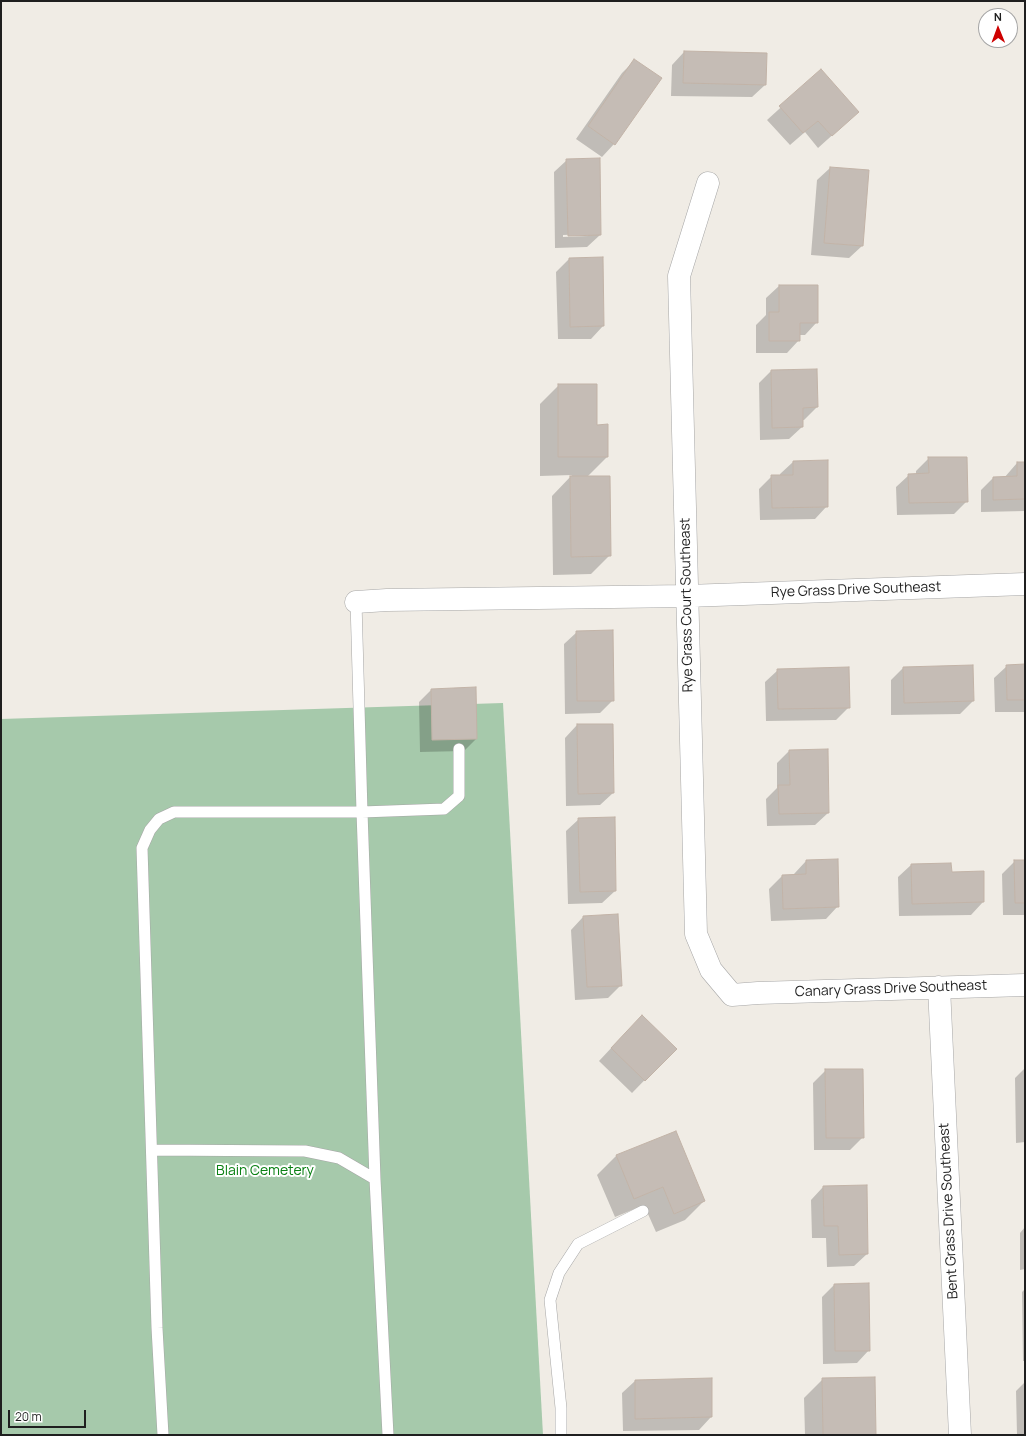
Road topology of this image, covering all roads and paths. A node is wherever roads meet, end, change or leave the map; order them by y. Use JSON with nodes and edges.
{"nodes":[{"id":1,"x":708,"y":183,"type":"dead end"},
{"id":2,"x":1025,"y":584,"type":"edge"},
{"id":3,"x":687,"y":596,"type":"junction"},
{"id":4,"x":356,"y":602,"type":"joint"},
{"id":5,"x":460,"y":749,"type":"dead end"},
{"id":6,"x":362,"y":812,"type":"junction"},
{"id":7,"x":1025,"y":985,"type":"edge"},
{"id":8,"x":939,"y":987,"type":"junction"},
{"id":9,"x":758,"y":993,"type":"joint"},
{"id":10,"x":152,"y":1150,"type":"junction"},
{"id":11,"x":375,"y":1179,"type":"junction"},
{"id":12,"x":643,"y":1211,"type":"dead end"},
{"id":13,"x":163,"y":1435,"type":"edge"},
{"id":14,"x":388,"y":1435,"type":"edge"},
{"id":15,"x":561,"y":1435,"type":"edge"},
{"id":16,"x":960,"y":1435,"type":"edge"}],
"edges":[{"from":1,"to":3,"type":"street","name":"Rye Grass Court Southeast"},
{"from":2,"to":3,"type":"street","name":"Rye Grass Drive Southeast"},
{"from":3,"to":4,"type":"street","name":"Rye Grass Drive Southeast"},
{"from":3,"to":9,"type":"street","name":"Rye Grass Court Southeast"},
{"from":4,"to":6,"type":"lane"},
{"from":5,"to":6,"type":"lane"},
{"from":6,"to":10,"type":"lane"},
{"from":6,"to":11,"type":"lane"},
{"from":7,"to":8,"type":"street","name":"Canary Grass Drive Southeast"},
{"from":8,"to":9,"type":"street","name":"Canary Grass Drive Southeast"},
{"from":8,"to":16,"type":"street","name":"Bent Grass Drive Southeast"},
{"from":10,"to":11,"type":"lane"},
{"from":10,"to":13,"type":"lane"},
{"from":11,"to":14,"type":"lane"},
{"from":12,"to":15,"type":"lane"}]}
